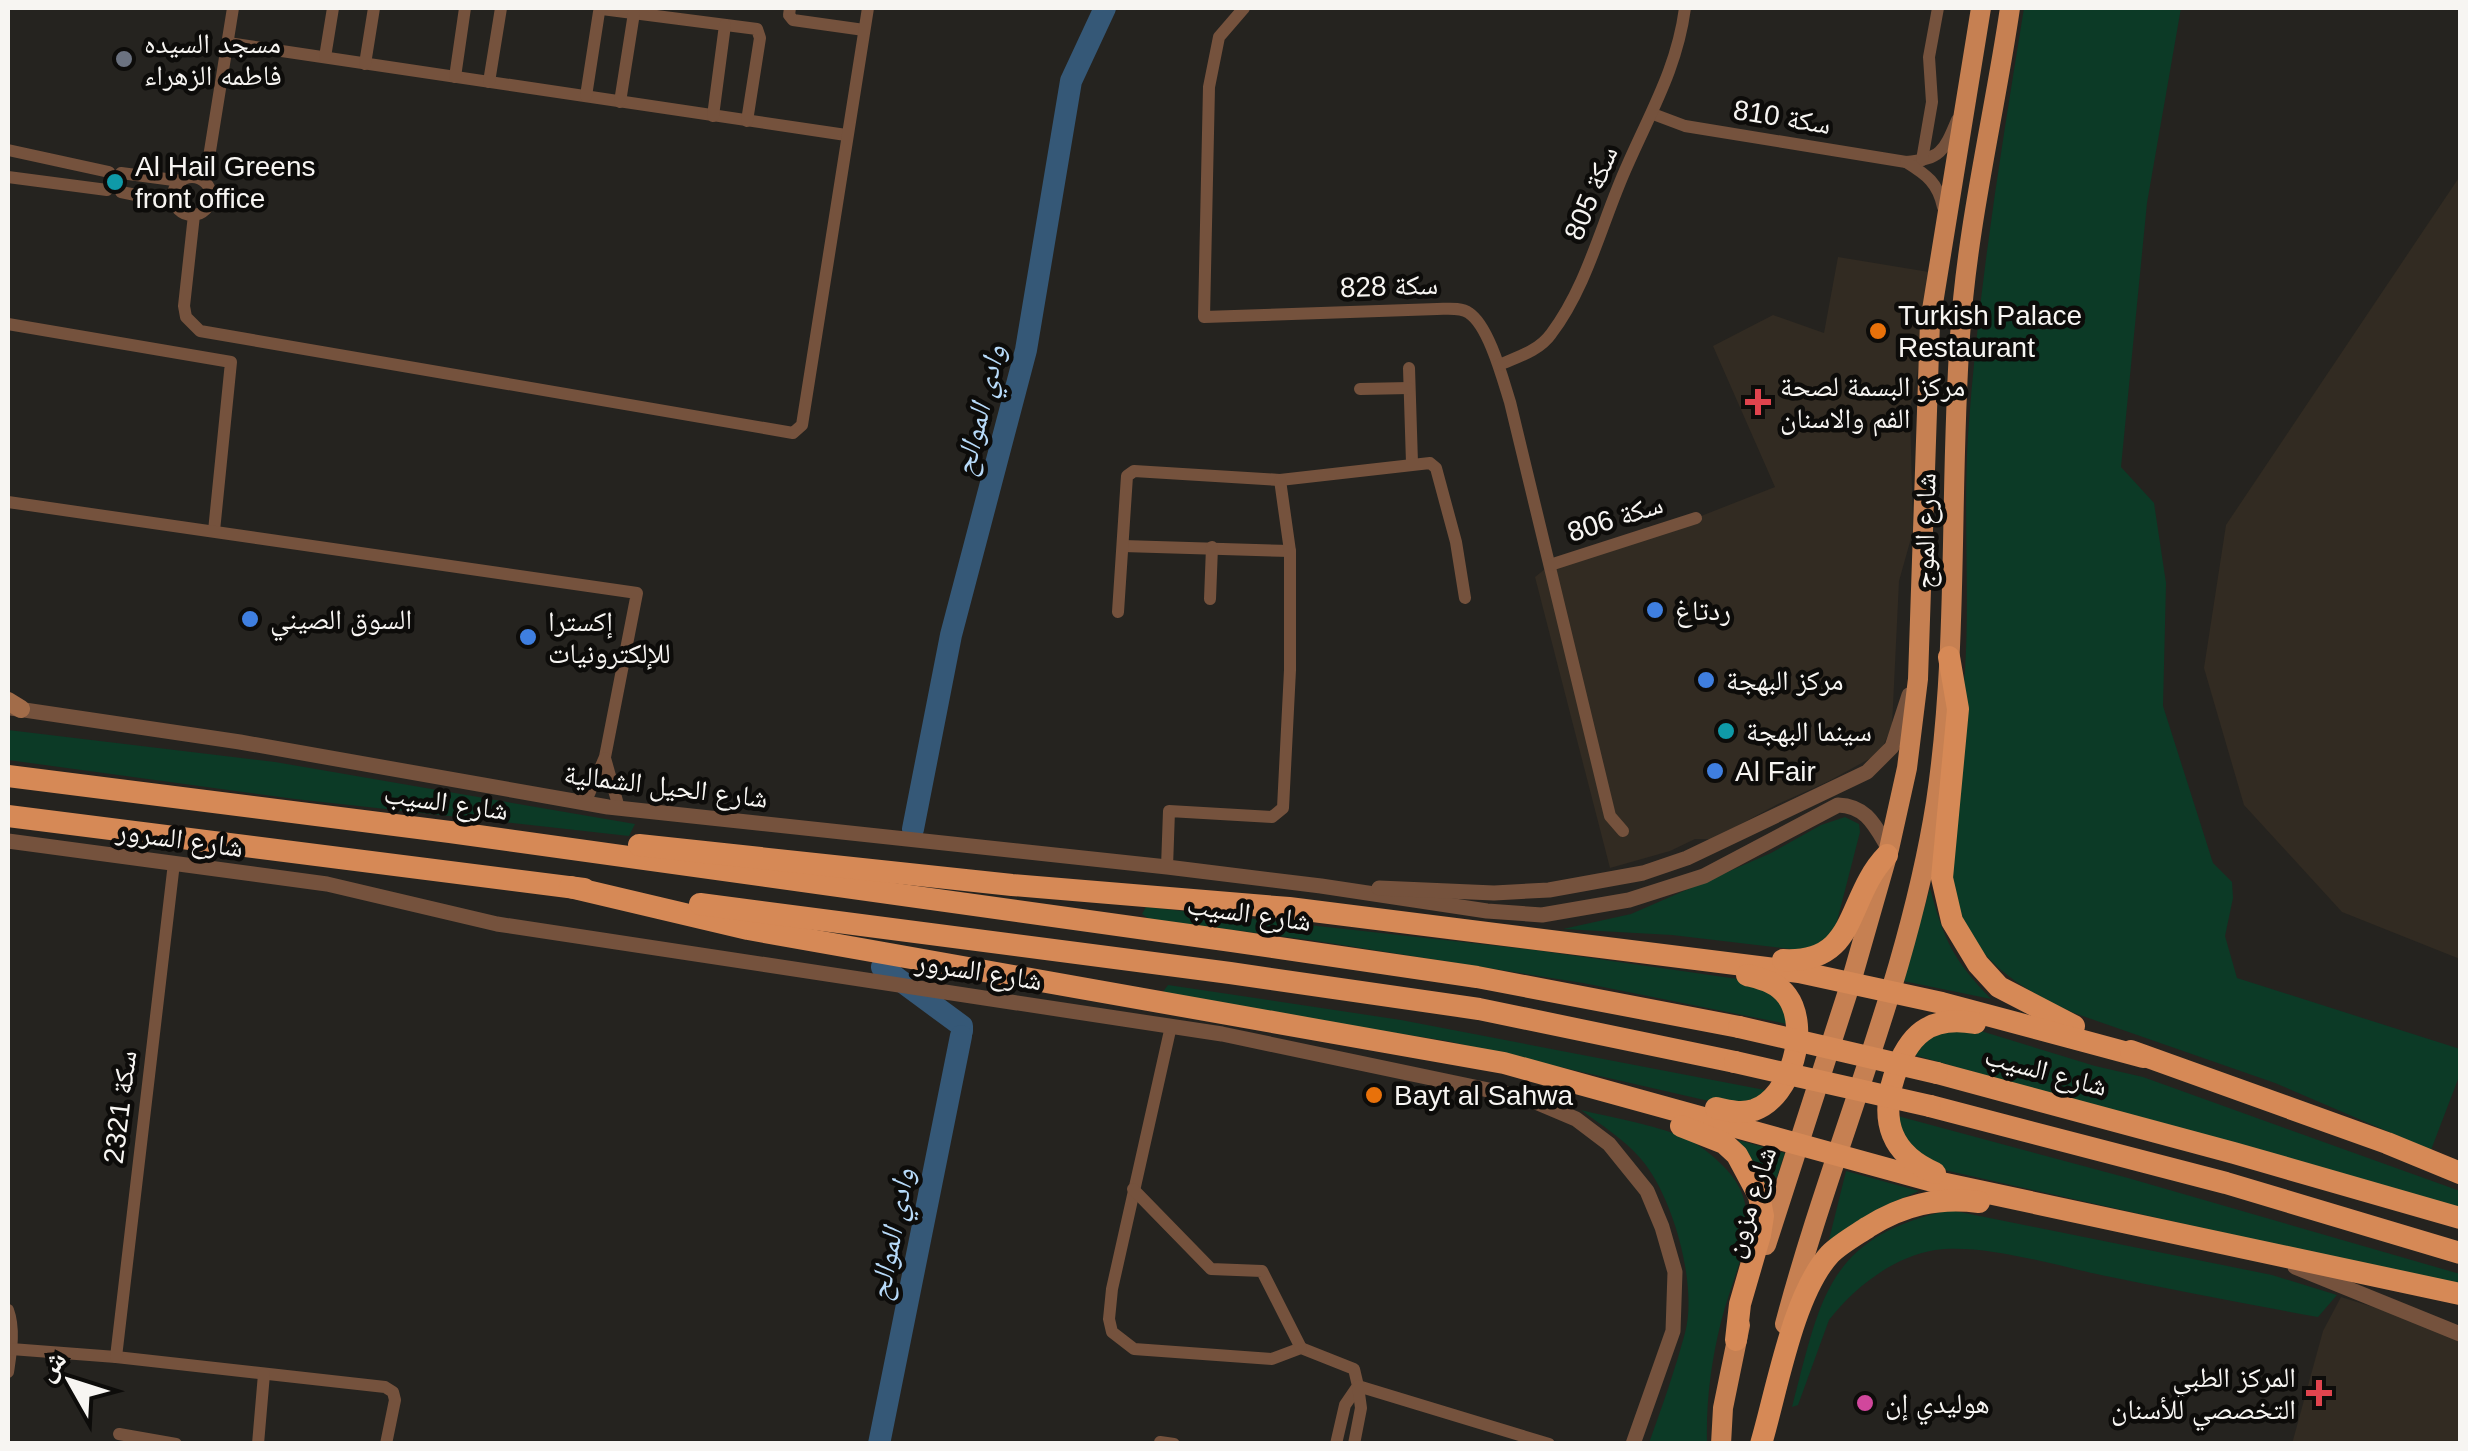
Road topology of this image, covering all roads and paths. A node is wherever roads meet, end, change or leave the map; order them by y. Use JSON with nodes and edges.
{"nodes":[{"id":1,"x":233,"y":8,"type":"edge"},
{"id":2,"x":332,"y":8,"type":"edge"},
{"id":3,"x":374,"y":8,"type":"edge"},
{"id":4,"x":465,"y":8,"type":"edge"},
{"id":5,"x":501,"y":8,"type":"edge"},
{"id":6,"x":790,"y":8,"type":"edge"},
{"id":7,"x":868,"y":8,"type":"edge"},
{"id":8,"x":1244,"y":8,"type":"edge"},
{"id":9,"x":1685,"y":8,"type":"edge"},
{"id":10,"x":1935,"y":8,"type":"edge"},
{"id":11,"x":1981,"y":8,"type":"edge"},
{"id":12,"x":2010,"y":8,"type":"edge"},
{"id":13,"x":602,"y":9,"type":"edge"},
{"id":14,"x":668,"y":12,"type":"edge"},
{"id":15,"x":634,"y":13,"type":"junction"},
{"id":16,"x":705,"y":15,"type":"edge"},
{"id":17,"x":726,"y":25,"type":"junction"},
{"id":18,"x":864,"y":30,"type":"junction"},
{"id":19,"x":228,"y":43,"type":"junction"},
{"id":20,"x":324,"y":57,"type":"junction"},
{"id":21,"x":365,"y":64,"type":"junction"},
{"id":22,"x":455,"y":77,"type":"junction"},
{"id":23,"x":489,"y":82,"type":"junction"},
{"id":24,"x":1968,"y":95,"type":"junction"},
{"id":25,"x":586,"y":96,"type":"junction"},
{"id":26,"x":620,"y":102,"type":"junction"},
{"id":27,"x":1652,"y":114,"type":"junction"},
{"id":28,"x":713,"y":116,"type":"junction"},
{"id":29,"x":748,"y":120,"type":"junction"},
{"id":30,"x":846,"y":136,"type":"junction"},
{"id":31,"x":8,"y":150,"type":"edge"},
{"id":32,"x":1922,"y":160,"type":"junction"},
{"id":33,"x":1906,"y":162,"type":"junction"},
{"id":34,"x":8,"y":176,"type":"edge"},
{"id":35,"x":181,"y":181,"type":"junction"},
{"id":36,"x":205,"y":182,"type":"junction"},
{"id":37,"x":175,"y":203,"type":"junction"},
{"id":38,"x":194,"y":215,"type":"junction"},
{"id":39,"x":1947,"y":226,"type":"junction"},
{"id":40,"x":8,"y":324,"type":"edge"},
{"id":41,"x":1499,"y":364,"type":"junction"},
{"id":42,"x":1409,"y":368,"type":"dead end"},
{"id":43,"x":1410,"y":388,"type":"junction"},
{"id":44,"x":1360,"y":389,"type":"dead end"},
{"id":45,"x":1412,"y":463,"type":"junction"},
{"id":46,"x":1280,"y":480,"type":"junction"},
{"id":47,"x":8,"y":502,"type":"edge"},
{"id":48,"x":1696,"y":518,"type":"dead end"},
{"id":49,"x":214,"y":531,"type":"junction"},
{"id":50,"x":1123,"y":546,"type":"junction"},
{"id":51,"x":1212,"y":547,"type":"junction"},
{"id":52,"x":1290,"y":551,"type":"junction"},
{"id":53,"x":1550,"y":565,"type":"junction"},
{"id":54,"x":1466,"y":598,"type":"dead end"},
{"id":55,"x":1210,"y":599,"type":"dead end"},
{"id":56,"x":1118,"y":612,"type":"dead end"},
{"id":57,"x":1950,"y":657,"type":"junction"},
{"id":58,"x":1918,"y":679,"type":"junction"},
{"id":59,"x":12,"y":706,"type":"edge"},
{"id":60,"x":605,"y":757,"type":"junction"},
{"id":61,"x":8,"y":776,"type":"edge"},
{"id":62,"x":585,"y":803,"type":"junction"},
{"id":63,"x":619,"y":808,"type":"junction"},
{"id":64,"x":8,"y":816,"type":"edge"},
{"id":65,"x":1622,"y":831,"type":"dead end"},
{"id":66,"x":450,"y":832,"type":"junction"},
{"id":67,"x":8,"y":841,"type":"edge"},
{"id":68,"x":1888,"y":852,"type":"junction"},
{"id":69,"x":1687,"y":858,"type":"junction"},
{"id":70,"x":174,"y":863,"type":"junction"},
{"id":71,"x":1167,"y":867,"type":"junction"},
{"id":72,"x":1321,"y":886,"type":"junction"},
{"id":73,"x":1676,"y":886,"type":"junction"},
{"id":74,"x":570,"y":887,"type":"junction"},
{"id":75,"x":1647,"y":952,"type":"junction"},
{"id":76,"x":1676,"y":957,"type":"junction"},
{"id":77,"x":1851,"y":982,"type":"junction"},
{"id":78,"x":1890,"y":992,"type":"junction"},
{"id":79,"x":1172,"y":1026,"type":"junction"},
{"id":80,"x":2084,"y":1042,"type":"junction"},
{"id":81,"x":2143,"y":1056,"type":"junction"},
{"id":82,"x":1504,"y":1063,"type":"junction"},
{"id":83,"x":1600,"y":1088,"type":"junction"},
{"id":84,"x":1798,"y":1144,"type":"junction"},
{"id":85,"x":1836,"y":1155,"type":"junction"},
{"id":86,"x":2460,"y":1174,"type":"edge"},
{"id":87,"x":1133,"y":1190,"type":"junction"},
{"id":88,"x":2058,"y":1210,"type":"junction"},
{"id":89,"x":2460,"y":1218,"type":"edge"},
{"id":90,"x":2254,"y":1250,"type":"junction"},
{"id":91,"x":2460,"y":1253,"type":"edge"},
{"id":92,"x":2460,"y":1294,"type":"edge"},
{"id":93,"x":8,"y":1310,"type":"edge"},
{"id":94,"x":2460,"y":1334,"type":"edge"},
{"id":95,"x":1736,"y":1340,"type":"junction"},
{"id":96,"x":1302,"y":1348,"type":"junction"},
{"id":97,"x":11,"y":1350,"type":"junction"},
{"id":98,"x":116,"y":1357,"type":"junction"},
{"id":99,"x":8,"y":1372,"type":"edge"},
{"id":100,"x":264,"y":1374,"type":"junction"},
{"id":101,"x":1358,"y":1386,"type":"junction"},
{"id":102,"x":119,"y":1434,"type":"dead end"},
{"id":103,"x":176,"y":1444,"type":"edge"},
{"id":104,"x":258,"y":1444,"type":"edge"},
{"id":105,"x":386,"y":1444,"type":"edge"},
{"id":106,"x":1336,"y":1444,"type":"edge"},
{"id":107,"x":1354,"y":1444,"type":"edge"},
{"id":108,"x":1549,"y":1444,"type":"edge"},
{"id":109,"x":1634,"y":1444,"type":"edge"},
{"id":110,"x":1720,"y":1444,"type":"edge"},
{"id":111,"x":1760,"y":1444,"type":"edge"}],
"edges":[{"from":1,"to":19,"type":"street"},
{"from":2,"to":20,"type":"street"},
{"from":3,"to":21,"type":"street"},
{"from":4,"to":22,"type":"street"},
{"from":5,"to":23,"type":"street"},
{"from":6,"to":18,"type":"street"},
{"from":7,"to":18,"type":"street"},
{"from":8,"to":41,"type":"street","name":"سكة 828"},
{"from":9,"to":27,"type":"street","name":"سكة 805"},
{"from":10,"to":32,"type":"street"},
{"from":11,"to":24,"type":"main road","name":"شارع الموج"},
{"from":12,"to":57,"type":"main road","name":"شارع الموج"},
{"from":13,"to":15,"type":"street"},
{"from":13,"to":25,"type":"street"},
{"from":14,"to":15,"type":"street"},
{"from":14,"to":16,"type":"street"},
{"from":15,"to":26,"type":"street"},
{"from":16,"to":17,"type":"street"},
{"from":17,"to":28,"type":"street"},
{"from":17,"to":29,"type":"street"},
{"from":18,"to":30,"type":"street"},
{"from":19,"to":20,"type":"street"},
{"from":19,"to":36,"type":"street"},
{"from":20,"to":21,"type":"street"},
{"from":21,"to":22,"type":"street"},
{"from":22,"to":23,"type":"street"},
{"from":23,"to":25,"type":"street"},
{"from":24,"to":32,"type":"street"},
{"from":24,"to":39,"type":"main road","name":"شارع الموج"},
{"from":25,"to":26,"type":"street"},
{"from":26,"to":28,"type":"street"},
{"from":27,"to":33,"type":"street","name":"سكة 810"},
{"from":27,"to":41,"type":"street","name":"سكة 805"},
{"from":28,"to":29,"type":"street"},
{"from":29,"to":30,"type":"street"},
{"from":30,"to":38,"type":"street"},
{"from":31,"to":35,"type":"street"},
{"from":32,"to":33,"type":"street","name":"سكة 810"},
{"from":33,"to":39,"type":"street"},
{"from":34,"to":37,"type":"street"},
{"from":35,"to":36,"type":"street"},
{"from":35,"to":37,"type":"street"},
{"from":36,"to":38,"type":"street"},
{"from":37,"to":38,"type":"street"},
{"from":39,"to":58,"type":"main road","name":"شارع الموج"},
{"from":40,"to":49,"type":"street"},
{"from":41,"to":53,"type":"street","name":"سكة 828"},
{"from":42,"to":43,"type":"street"},
{"from":43,"to":44,"type":"street"},
{"from":43,"to":45,"type":"street"},
{"from":45,"to":46,"type":"street"},
{"from":45,"to":54,"type":"street"},
{"from":46,"to":50,"type":"street"},
{"from":46,"to":52,"type":"street"},
{"from":47,"to":49,"type":"street"},
{"from":48,"to":53,"type":"street","name":"سكة 806"},
{"from":49,"to":60,"type":"street"},
{"from":50,"to":51,"type":"street"},
{"from":50,"to":56,"type":"street"},
{"from":51,"to":52,"type":"street"},
{"from":51,"to":55,"type":"street"},
{"from":52,"to":71,"type":"street"},
{"from":53,"to":65,"type":"street","name":"سكة 828"},
{"from":57,"to":78,"type":"main road","name":"شارع الموج"},
{"from":57,"to":81,"type":"highway"},
{"from":58,"to":68,"type":"main road","name":"شارع الموج"},
{"from":58,"to":69,"type":"street","name":"شارع الحيل الشمالية"},
{"from":59,"to":62,"type":"street","name":"شارع الحيل الشمالية"},
{"from":60,"to":62,"type":"street"},
{"from":60,"to":63,"type":"street"},
{"from":61,"to":66,"type":"highway","name":"شارع السيب"},
{"from":62,"to":63,"type":"street","name":"شارع الحيل الشمالية"},
{"from":63,"to":71,"type":"street","name":"شارع الحيل الشمالية"},
{"from":64,"to":74,"type":"highway"},
{"from":66,"to":75,"type":"highway"},
{"from":66,"to":89,"type":"highway","name":"شارع السيب","bridge":true},
{"from":67,"to":70,"type":"street","name":"شارع السرور"},
{"from":68,"to":73,"type":"street","name":"شارع الحيل الشمالية"},
{"from":68,"to":75,"type":"highway"},
{"from":68,"to":77,"type":"main road","name":"شارع الموج"},
{"from":69,"to":72,"type":"street","name":"شارع الحيل الشمالية"},
{"from":69,"to":73,"type":"street"},
{"from":70,"to":79,"type":"street","name":"شارع السرور"},
{"from":70,"to":98,"type":"street","name":"سكة 2321"},
{"from":71,"to":72,"type":"street","name":"شارع الحيل الشمالية"},
{"from":72,"to":73,"type":"street","name":"شارع الحيل الشمالية"},
{"from":74,"to":82,"type":"highway"},
{"from":74,"to":91,"type":"highway","bridge":true},
{"from":75,"to":76,"type":"highway"},
{"from":76,"to":77,"type":"highway"},
{"from":76,"to":83,"type":"highway"},
{"from":77,"to":78,"type":"highway"},
{"from":77,"to":84,"type":"main road","name":"شارع مزون"},
{"from":78,"to":80,"type":"highway"},
{"from":78,"to":85,"type":"main road"},
{"from":79,"to":87,"type":"street"},
{"from":79,"to":109,"type":"street","name":"شارع السرور"},
{"from":80,"to":81,"type":"highway"},
{"from":80,"to":88,"type":"highway"},
{"from":81,"to":86,"type":"highway"},
{"from":82,"to":83,"type":"highway"},
{"from":82,"to":95,"type":"highway"},
{"from":83,"to":84,"type":"highway"},
{"from":84,"to":85,"type":"highway"},
{"from":84,"to":95,"type":"main road","name":"شارع مزون"},
{"from":85,"to":88,"type":"highway"},
{"from":85,"to":111,"type":"main road"},
{"from":87,"to":96,"type":"street"},
{"from":87,"to":96,"type":"street"},
{"from":88,"to":90,"type":"highway"},
{"from":88,"to":111,"type":"highway"},
{"from":90,"to":92,"type":"highway"},
{"from":90,"to":94,"type":"street"},
{"from":93,"to":97,"type":"street"},
{"from":95,"to":110,"type":"main road","name":"شارع مزون"},
{"from":96,"to":101,"type":"street"},
{"from":97,"to":98,"type":"street"},
{"from":97,"to":99,"type":"street"},
{"from":98,"to":100,"type":"street"},
{"from":100,"to":104,"type":"street"},
{"from":100,"to":105,"type":"street"},
{"from":101,"to":106,"type":"street"},
{"from":101,"to":107,"type":"street"},
{"from":101,"to":108,"type":"street"},
{"from":102,"to":103,"type":"street"}]}
